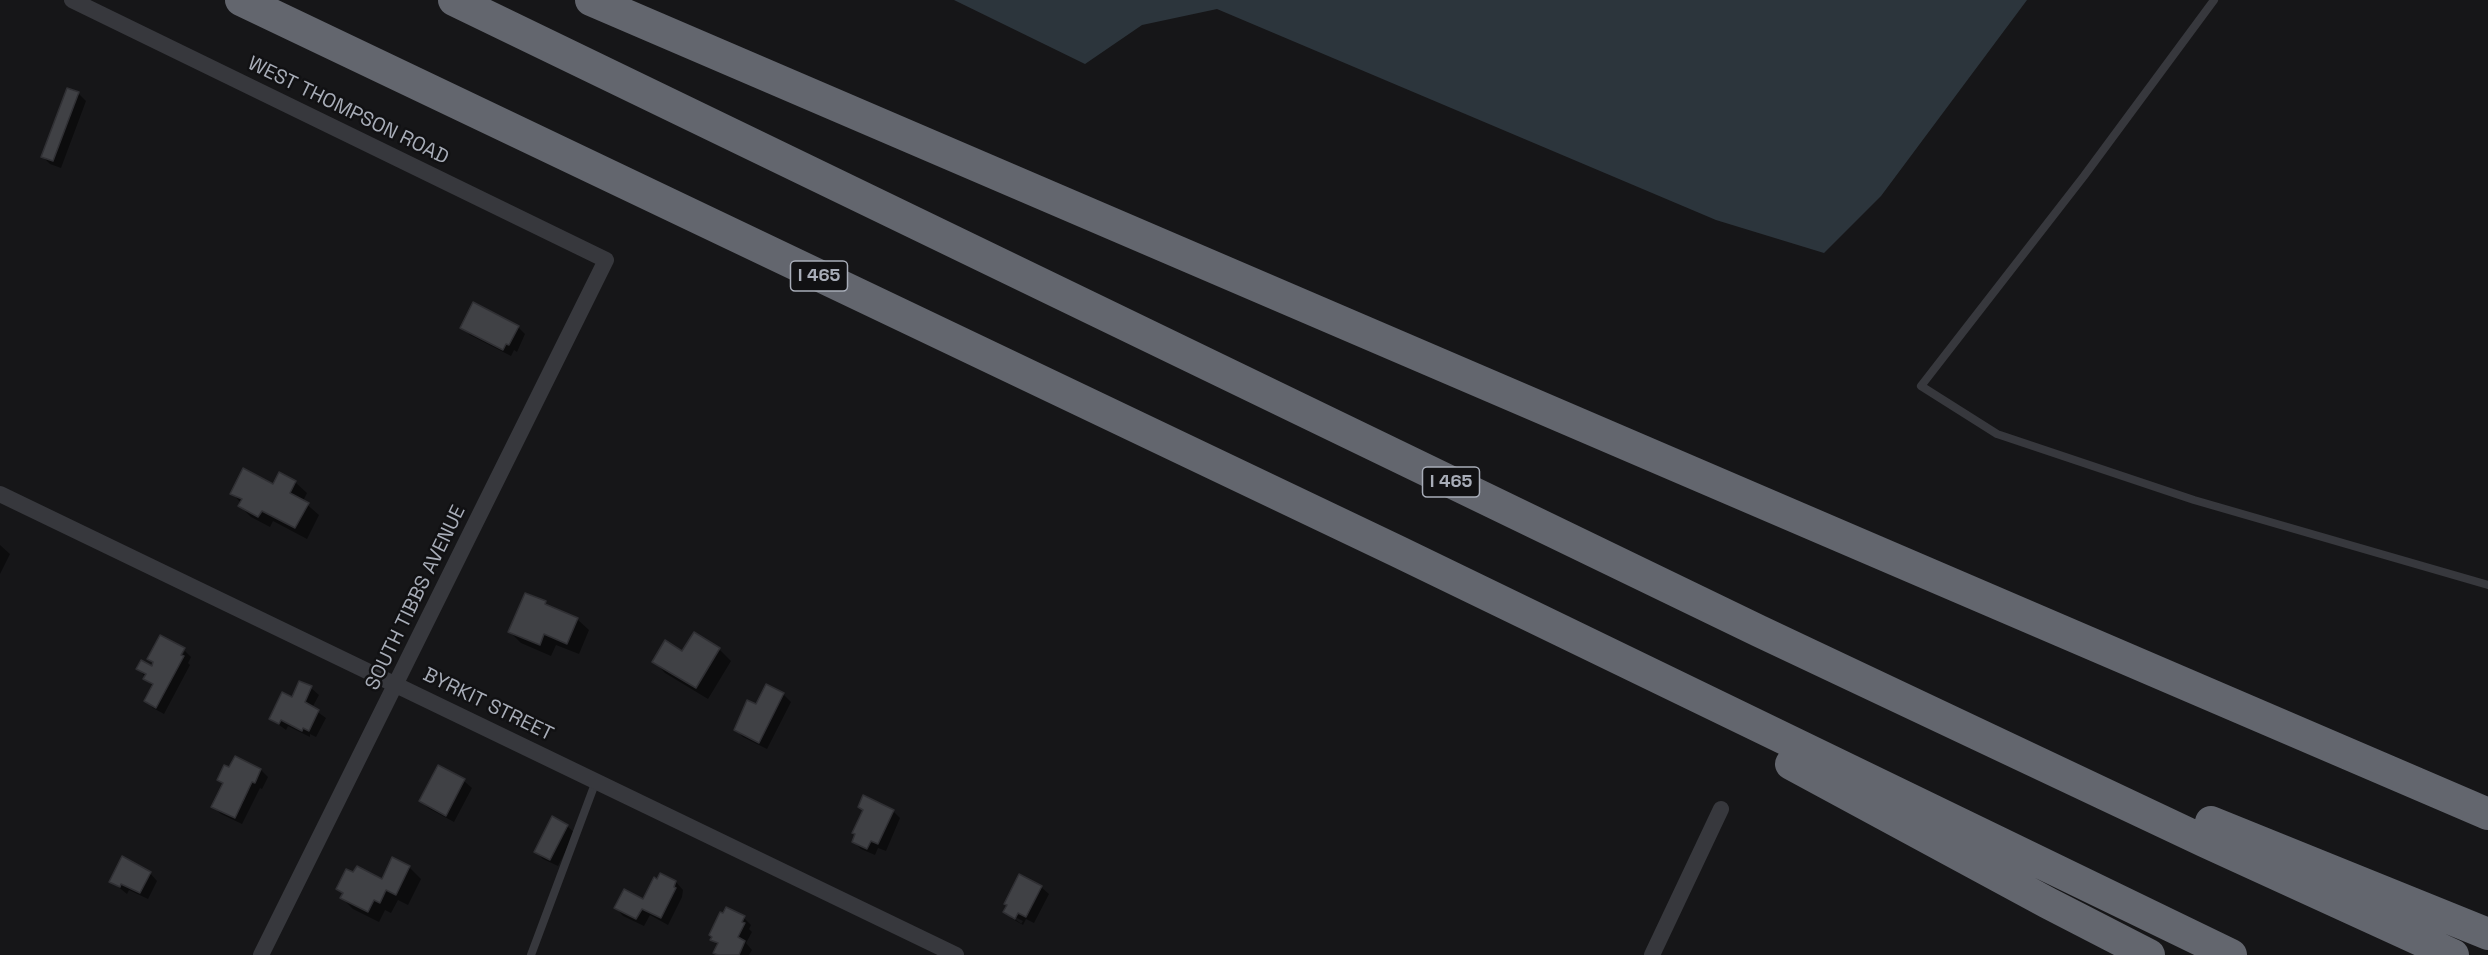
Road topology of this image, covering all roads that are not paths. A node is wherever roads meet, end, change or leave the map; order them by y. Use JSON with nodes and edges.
{"nodes":[{"id":1,"x":72,"y":0,"type":"edge"},
{"id":2,"x":241,"y":0,"type":"edge"},
{"id":3,"x":454,"y":0,"type":"edge"},
{"id":4,"x":591,"y":0,"type":"edge"},
{"id":5,"x":2214,"y":0,"type":"edge"},
{"id":6,"x":606,"y":260,"type":"joint"},
{"id":7,"x":0,"y":494,"type":"edge"},
{"id":8,"x":1397,"y":551,"type":"junction"},
{"id":9,"x":2488,"y":585,"type":"edge"},
{"id":10,"x":397,"y":684,"type":"junction"},
{"id":11,"x":1897,"y":697,"type":"junction"},
{"id":12,"x":596,"y":781,"type":"junction"},
{"id":13,"x":1721,"y":809,"type":"dead end"},
{"id":14,"x":2488,"y":814,"type":"edge"},
{"id":15,"x":2488,"y":934,"type":"edge"},
{"id":16,"x":261,"y":955,"type":"edge"},
{"id":17,"x":531,"y":955,"type":"edge"},
{"id":18,"x":957,"y":955,"type":"edge"},
{"id":19,"x":1652,"y":955,"type":"edge"},
{"id":20,"x":2149,"y":955,"type":"edge"},
{"id":21,"x":2231,"y":955,"type":"edge"},
{"id":22,"x":2453,"y":955,"type":"edge"}],
"edges":[{"from":1,"to":6,"type":"street","name":"WEST THOMPSON ROAD"},
{"from":2,"to":8,"type":"highway","number":"I 465"},
{"from":3,"to":11,"type":"highway","number":"I 465"},
{"from":4,"to":14,"type":"highway"},
{"from":5,"to":9,"type":"lane"},
{"from":6,"to":10,"type":"street","name":"SOUTH TIBBS AVENUE"},
{"from":7,"to":10,"type":"street","name":"BYRKIT STREET"},
{"from":8,"to":20,"type":"highway"},
{"from":8,"to":21,"type":"highway","number":"I 465"},
{"from":10,"to":12,"type":"street","name":"BYRKIT STREET"},
{"from":10,"to":16,"type":"street","name":"SOUTH TIBBS AVENUE"},
{"from":11,"to":15,"type":"highway"},
{"from":11,"to":22,"type":"highway","number":"I 465"},
{"from":12,"to":17,"type":"lane"},
{"from":12,"to":18,"type":"street","name":"BYRKIT STREET"},
{"from":13,"to":19,"type":"street"}]}
